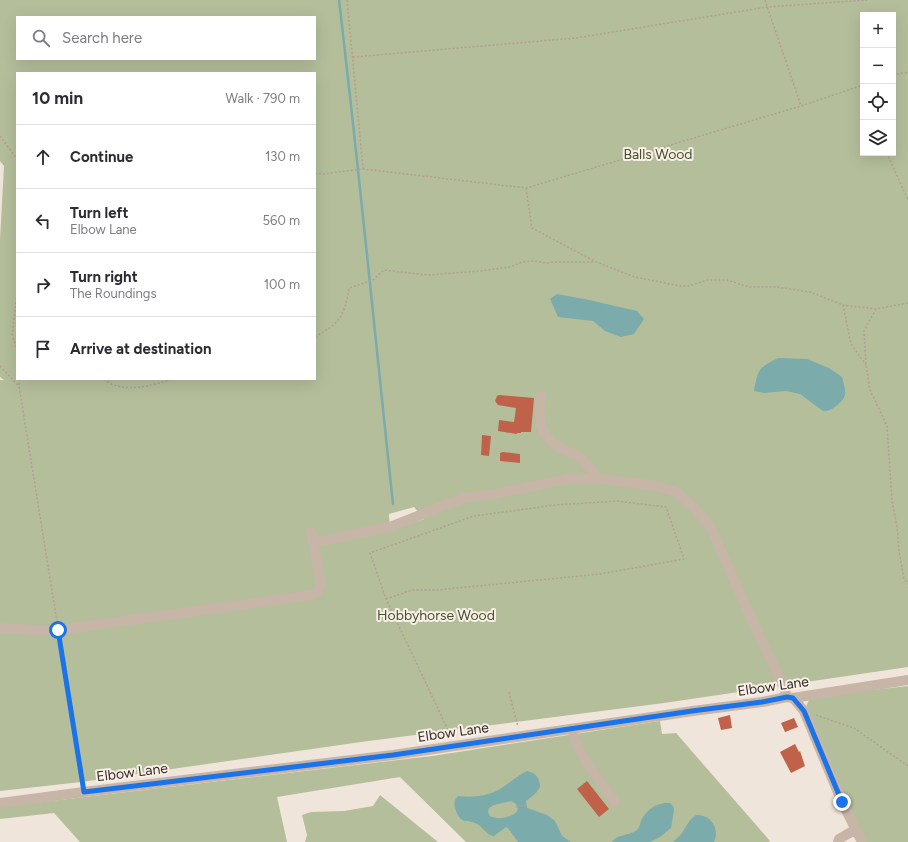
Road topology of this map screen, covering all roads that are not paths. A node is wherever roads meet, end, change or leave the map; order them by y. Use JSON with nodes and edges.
{"nodes":[{"id":1,"x":541,"y":396,"type":"dead end"},
{"id":2,"x":597,"y":478,"type":"junction"},
{"id":3,"x":311,"y":532,"type":"dead end"},
{"id":4,"x":313,"y":543,"type":"junction"},
{"id":5,"x":0,"y":628,"type":"edge"},
{"id":6,"x":908,"y":680,"type":"edge"},
{"id":7,"x":790,"y":697,"type":"junction"},
{"id":8,"x":572,"y":729,"type":"junction"},
{"id":9,"x":615,"y":802,"type":"dead end"},
{"id":10,"x":0,"y":803,"type":"edge"},
{"id":11,"x":856,"y":829,"type":"junction"},
{"id":12,"x":838,"y":842,"type":"edge"},
{"id":13,"x":862,"y":842,"type":"edge"}],
"edges":[{"from":1,"to":2,"type":"lane"},
{"from":2,"to":4,"type":"lane"},
{"from":2,"to":7,"type":"lane"},
{"from":3,"to":4,"type":"lane"},
{"from":4,"to":5,"type":"lane"},
{"from":6,"to":7,"type":"lane","name":"Elbow Lane"},
{"from":7,"to":8,"type":"lane","name":"Elbow Lane"},
{"from":7,"to":11,"type":"lane"},
{"from":8,"to":9,"type":"lane"},
{"from":8,"to":10,"type":"lane","name":"Elbow Lane"},
{"from":11,"to":12,"type":"lane"},
{"from":11,"to":13,"type":"lane"}]}
